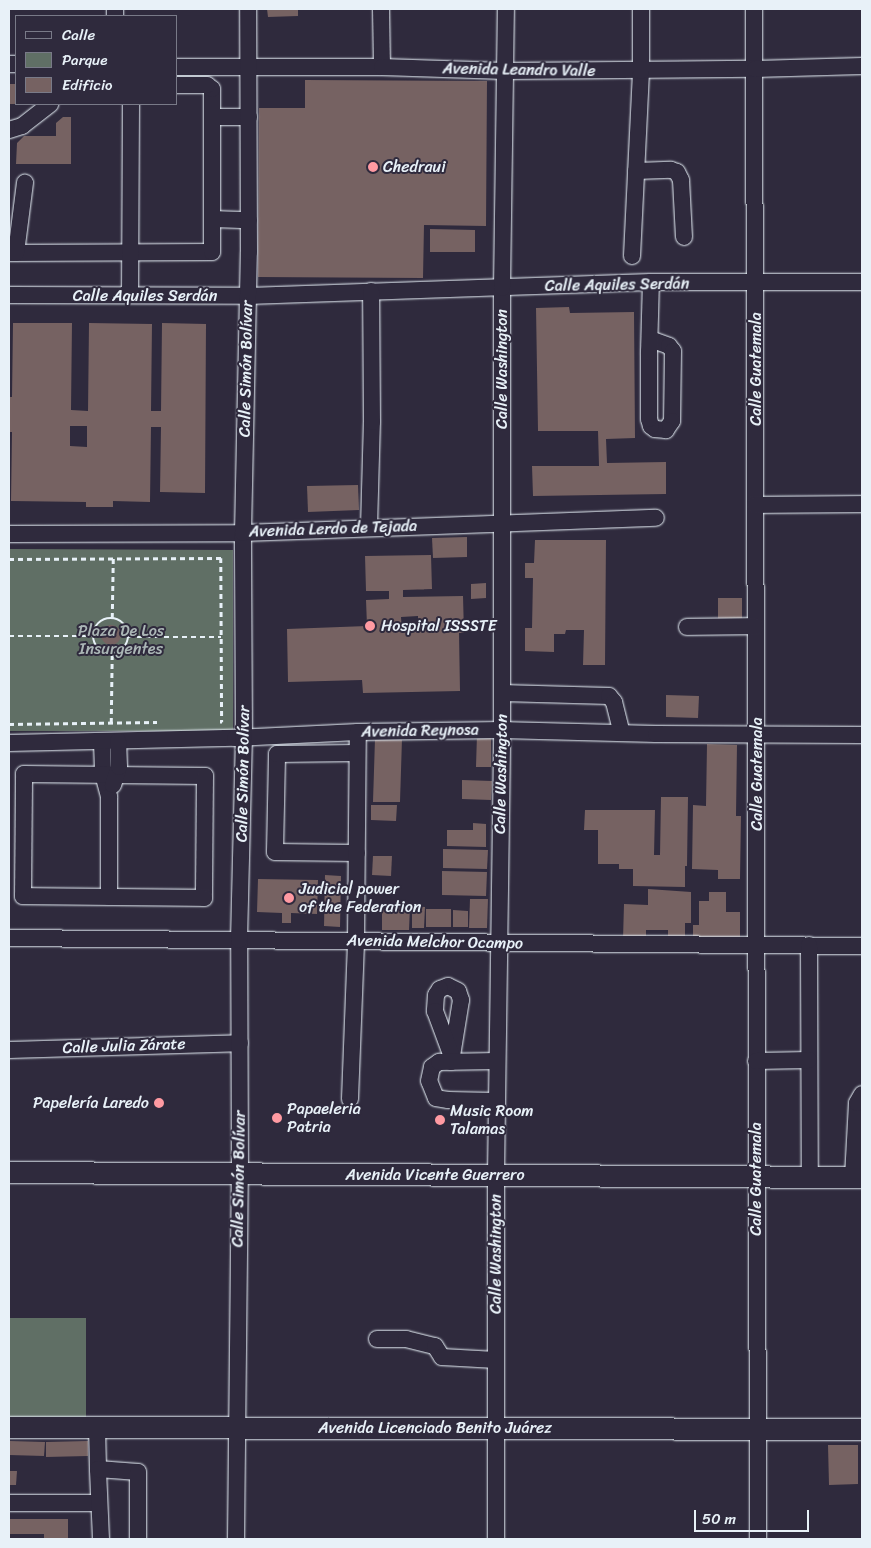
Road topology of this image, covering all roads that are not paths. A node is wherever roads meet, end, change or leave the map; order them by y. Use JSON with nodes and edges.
{"nodes":[{"id":1,"x":248,"y":9,"type":"edge"},
{"id":2,"x":381,"y":9,"type":"edge"},
{"id":3,"x":506,"y":9,"type":"edge"},
{"id":4,"x":641,"y":9,"type":"edge"},
{"id":5,"x":754,"y":9,"type":"edge"},
{"id":6,"x":862,"y":66,"type":"edge"},
{"id":7,"x":178,"y":67,"type":"edge"},
{"id":8,"x":382,"y":67,"type":"junction"},
{"id":9,"x":249,"y":68,"type":"junction"},
{"id":10,"x":754,"y":69,"type":"junction"},
{"id":11,"x":641,"y":70,"type":"junction"},
{"id":12,"x":505,"y":71,"type":"junction"},
{"id":13,"x":178,"y":86,"type":"edge"},
{"id":14,"x":49,"y":105,"type":"edge"},
{"id":15,"x":131,"y":105,"type":"edge"},
{"id":16,"x":213,"y":117,"type":"junction"},
{"id":17,"x":248,"y":117,"type":"junction"},
{"id":18,"x":9,"y":130,"type":"edge"},
{"id":19,"x":636,"y":171,"type":"junction"},
{"id":20,"x":25,"y":183,"type":"dead end"},
{"id":21,"x":212,"y":219,"type":"junction"},
{"id":22,"x":248,"y":220,"type":"junction"},
{"id":23,"x":684,"y":237,"type":"dead end"},
{"id":24,"x":12,"y":253,"type":"edge"},
{"id":25,"x":130,"y":253,"type":"junction"},
{"id":26,"x":632,"y":256,"type":"dead end"},
{"id":27,"x":651,"y":282,"type":"junction"},
{"id":28,"x":862,"y":282,"type":"edge"},
{"id":29,"x":756,"y":283,"type":"junction"},
{"id":30,"x":502,"y":288,"type":"junction"},
{"id":31,"x":371,"y":291,"type":"junction"},
{"id":32,"x":130,"y":295,"type":"junction"},
{"id":33,"x":9,"y":296,"type":"edge"},
{"id":34,"x":248,"y":296,"type":"junction"},
{"id":35,"x":650,"y":339,"type":"junction"},
{"id":36,"x":862,"y":504,"type":"edge"},
{"id":37,"x":755,"y":505,"type":"junction"},
{"id":38,"x":656,"y":518,"type":"dead end"},
{"id":39,"x":502,"y":523,"type":"junction"},
{"id":40,"x":368,"y":528,"type":"junction"},
{"id":41,"x":243,"y":533,"type":"junction"},
{"id":42,"x":9,"y":534,"type":"edge"},
{"id":43,"x":756,"y":626,"type":"junction"},
{"id":44,"x":687,"y":627,"type":"dead end"},
{"id":45,"x":502,"y":692,"type":"junction"},
{"id":46,"x":502,"y":730,"type":"junction"},
{"id":47,"x":358,"y":732,"type":"junction"},
{"id":48,"x":622,"y":733,"type":"junction"},
{"id":49,"x":757,"y":734,"type":"junction"},
{"id":50,"x":862,"y":735,"type":"edge"},
{"id":51,"x":244,"y":738,"type":"junction"},
{"id":52,"x":110,"y":742,"type":"junction"},
{"id":53,"x":9,"y":743,"type":"edge"},
{"id":54,"x":357,"y":753,"type":"junction"},
{"id":55,"x":110,"y":775,"type":"junction"},
{"id":56,"x":356,"y":853,"type":"junction"},
{"id":57,"x":109,"y":897,"type":"junction"},
{"id":58,"x":9,"y":938,"type":"edge"},
{"id":59,"x":239,"y":940,"type":"junction"},
{"id":60,"x":356,"y":941,"type":"junction"},
{"id":61,"x":498,"y":942,"type":"junction"},
{"id":62,"x":755,"y":945,"type":"junction"},
{"id":63,"x":809,"y":945,"type":"junction"},
{"id":64,"x":862,"y":946,"type":"edge"},
{"id":65,"x":240,"y":1043,"type":"junction"},
{"id":66,"x":9,"y":1050,"type":"edge"},
{"id":67,"x":809,"y":1060,"type":"junction"},
{"id":68,"x":497,"y":1061,"type":"junction"},
{"id":69,"x":756,"y":1061,"type":"junction"},
{"id":70,"x":862,"y":1094,"type":"edge"},
{"id":71,"x":350,"y":1099,"type":"dead end"},
{"id":72,"x":496,"y":1101,"type":"junction"},
{"id":73,"x":9,"y":1172,"type":"edge"},
{"id":74,"x":240,"y":1174,"type":"junction"},
{"id":75,"x":496,"y":1175,"type":"junction"},
{"id":76,"x":756,"y":1176,"type":"junction"},
{"id":77,"x":810,"y":1177,"type":"junction"},
{"id":78,"x":858,"y":1177,"type":"edge"},
{"id":79,"x":378,"y":1339,"type":"dead end"},
{"id":80,"x":496,"y":1360,"type":"junction"},
{"id":81,"x":9,"y":1427,"type":"edge"},
{"id":82,"x":97,"y":1427,"type":"junction"},
{"id":83,"x":235,"y":1428,"type":"junction"},
{"id":84,"x":496,"y":1428,"type":"junction"},
{"id":85,"x":757,"y":1429,"type":"junction"},
{"id":86,"x":862,"y":1429,"type":"edge"},
{"id":87,"x":98,"y":1469,"type":"junction"},
{"id":88,"x":9,"y":1503,"type":"edge"},
{"id":89,"x":99,"y":1504,"type":"junction"},
{"id":90,"x":101,"y":1539,"type":"edge"},
{"id":91,"x":138,"y":1539,"type":"edge"},
{"id":92,"x":236,"y":1539,"type":"edge"},
{"id":93,"x":496,"y":1539,"type":"edge"},
{"id":94,"x":758,"y":1539,"type":"edge"}],
"edges":[{"from":1,"to":9,"type":"street","name":"Calle Simón Bolívar"},
{"from":2,"to":8,"type":"street"},
{"from":3,"to":12,"type":"street","name":"Calle Washington"},
{"from":4,"to":11,"type":"street"},
{"from":5,"to":10,"type":"street","name":"Calle Guatemala"},
{"from":6,"to":10,"type":"street","name":"Avenida Leandro Valle"},
{"from":7,"to":9,"type":"street","name":"Avenida Leandro Valle"},
{"from":8,"to":9,"type":"street","name":"Avenida Leandro Valle"},
{"from":8,"to":12,"type":"street","name":"Avenida Leandro Valle"},
{"from":9,"to":17,"type":"street","name":"Calle Simón Bolívar"},
{"from":10,"to":11,"type":"street","name":"Avenida Leandro Valle"},
{"from":10,"to":29,"type":"street","name":"Calle Guatemala"},
{"from":11,"to":12,"type":"street","name":"Avenida Leandro Valle"},
{"from":11,"to":19,"type":"street"},
{"from":12,"to":30,"type":"street","name":"Calle Washington"},
{"from":13,"to":16,"type":"street"},
{"from":14,"to":18,"type":"street"},
{"from":15,"to":25,"type":"street"},
{"from":16,"to":17,"type":"street"},
{"from":16,"to":21,"type":"street"},
{"from":17,"to":22,"type":"street","name":"Calle Simón Bolívar"},
{"from":19,"to":23,"type":"street"},
{"from":19,"to":26,"type":"street"},
{"from":20,"to":24,"type":"street"},
{"from":21,"to":22,"type":"street"},
{"from":21,"to":25,"type":"street"},
{"from":22,"to":34,"type":"street","name":"Calle Simón Bolívar"},
{"from":24,"to":25,"type":"street"},
{"from":25,"to":32,"type":"street"},
{"from":27,"to":29,"type":"street","name":"Calle Aquiles Serdán"},
{"from":27,"to":30,"type":"street","name":"Calle Aquiles Serdán"},
{"from":27,"to":35,"type":"street"},
{"from":28,"to":29,"type":"street","name":"Calle Aquiles Serdán"},
{"from":29,"to":37,"type":"street","name":"Calle Guatemala"},
{"from":30,"to":31,"type":"street","name":"Calle Aquiles Serdán"},
{"from":30,"to":39,"type":"street","name":"Calle Washington"},
{"from":31,"to":34,"type":"street","name":"Calle Aquiles Serdán"},
{"from":31,"to":40,"type":"street"},
{"from":32,"to":33,"type":"street","name":"Calle Aquiles Serdán"},
{"from":32,"to":34,"type":"street","name":"Calle Aquiles Serdán"},
{"from":34,"to":41,"type":"street","name":"Calle Simón Bolívar"},
{"from":35,"to":35,"type":"street"},
{"from":36,"to":37,"type":"street"},
{"from":37,"to":43,"type":"street","name":"Calle Guatemala"},
{"from":38,"to":39,"type":"street","name":"Avenida Lerdo de Tejada"},
{"from":39,"to":40,"type":"street","name":"Avenida Lerdo de Tejada"},
{"from":39,"to":45,"type":"street","name":"Calle Washington"},
{"from":40,"to":41,"type":"street","name":"Avenida Lerdo de Tejada"},
{"from":41,"to":42,"type":"street","name":"Avenida Lerdo de Tejada"},
{"from":41,"to":51,"type":"street","name":"Calle Simón Bolívar"},
{"from":43,"to":44,"type":"street"},
{"from":43,"to":49,"type":"street","name":"Calle Guatemala"},
{"from":45,"to":46,"type":"street","name":"Calle Washington"},
{"from":45,"to":48,"type":"street"},
{"from":46,"to":47,"type":"street","name":"Avenida Reynosa"},
{"from":46,"to":48,"type":"street","name":"Avenida Reynosa"},
{"from":46,"to":61,"type":"street","name":"Calle Washington"},
{"from":47,"to":51,"type":"street","name":"Avenida Reynosa"},
{"from":47,"to":54,"type":"street"},
{"from":48,"to":49,"type":"street","name":"Avenida Reynosa"},
{"from":49,"to":50,"type":"street","name":"Avenida Reynosa"},
{"from":49,"to":62,"type":"street","name":"Calle Guatemala"},
{"from":51,"to":52,"type":"street","name":"Avenida Reynosa"},
{"from":51,"to":59,"type":"street","name":"Calle Simón Bolívar"},
{"from":52,"to":53,"type":"street","name":"Avenida Reynosa"},
{"from":52,"to":55,"type":"street"},
{"from":54,"to":56,"type":"street"},
{"from":54,"to":56,"type":"street"},
{"from":55,"to":57,"type":"street"},
{"from":55,"to":57,"type":"street"},
{"from":55,"to":57,"type":"street"},
{"from":56,"to":60,"type":"street"},
{"from":58,"to":59,"type":"street","name":"Avenida Melchor Ocampo"},
{"from":59,"to":60,"type":"street","name":"Avenida Melchor Ocampo"},
{"from":59,"to":65,"type":"street","name":"Calle Simón Bolívar"},
{"from":60,"to":61,"type":"street","name":"Avenida Melchor Ocampo"},
{"from":60,"to":71,"type":"street"},
{"from":61,"to":62,"type":"street","name":"Avenida Melchor Ocampo"},
{"from":61,"to":68,"type":"street","name":"Calle Washington"},
{"from":62,"to":63,"type":"street","name":"Avenida Melchor Ocampo"},
{"from":62,"to":69,"type":"street","name":"Calle Guatemala"},
{"from":63,"to":64,"type":"street","name":"Avenida Melchor Ocampo"},
{"from":63,"to":67,"type":"street"},
{"from":65,"to":66,"type":"street","name":"Calle Julia Zárate"},
{"from":65,"to":74,"type":"street","name":"Calle Simón Bolívar"},
{"from":67,"to":69,"type":"street"},
{"from":67,"to":77,"type":"street"},
{"from":68,"to":72,"type":"street","name":"Calle Washington"},
{"from":68,"to":72,"type":"street"},
{"from":69,"to":76,"type":"street","name":"Calle Guatemala"},
{"from":70,"to":78,"type":"street"},
{"from":72,"to":75,"type":"street","name":"Calle Washington"},
{"from":73,"to":74,"type":"main road","name":"Avenida Vicente Guerrero"},
{"from":74,"to":75,"type":"main road","name":"Avenida Vicente Guerrero"},
{"from":74,"to":83,"type":"street","name":"Calle Simón Bolívar"},
{"from":75,"to":76,"type":"main road","name":"Avenida Vicente Guerrero"},
{"from":75,"to":80,"type":"street","name":"Calle Washington"},
{"from":76,"to":77,"type":"main road","name":"Avenida Vicente Guerrero"},
{"from":76,"to":85,"type":"street","name":"Calle Guatemala"},
{"from":77,"to":78,"type":"main road","name":"Avenida Vicente Guerrero"},
{"from":79,"to":80,"type":"street"},
{"from":80,"to":84,"type":"street","name":"Calle Washington"},
{"from":81,"to":82,"type":"main road","name":"Avenida Licenciado Benito Juárez"},
{"from":82,"to":83,"type":"main road","name":"Avenida Licenciado Benito Juárez"},
{"from":82,"to":87,"type":"street"},
{"from":83,"to":84,"type":"main road","name":"Avenida Licenciado Benito Juárez"},
{"from":83,"to":92,"type":"street","name":"Calle Simón Bolívar"},
{"from":84,"to":85,"type":"main road","name":"Avenida Licenciado Benito Juárez"},
{"from":84,"to":93,"type":"street","name":"Calle Washington"},
{"from":85,"to":86,"type":"main road","name":"Avenida Licenciado Benito Juárez"},
{"from":85,"to":94,"type":"street","name":"Calle Guatemala"},
{"from":87,"to":89,"type":"street"},
{"from":87,"to":91,"type":"street"},
{"from":88,"to":89,"type":"street"},
{"from":89,"to":90,"type":"street"}]}
